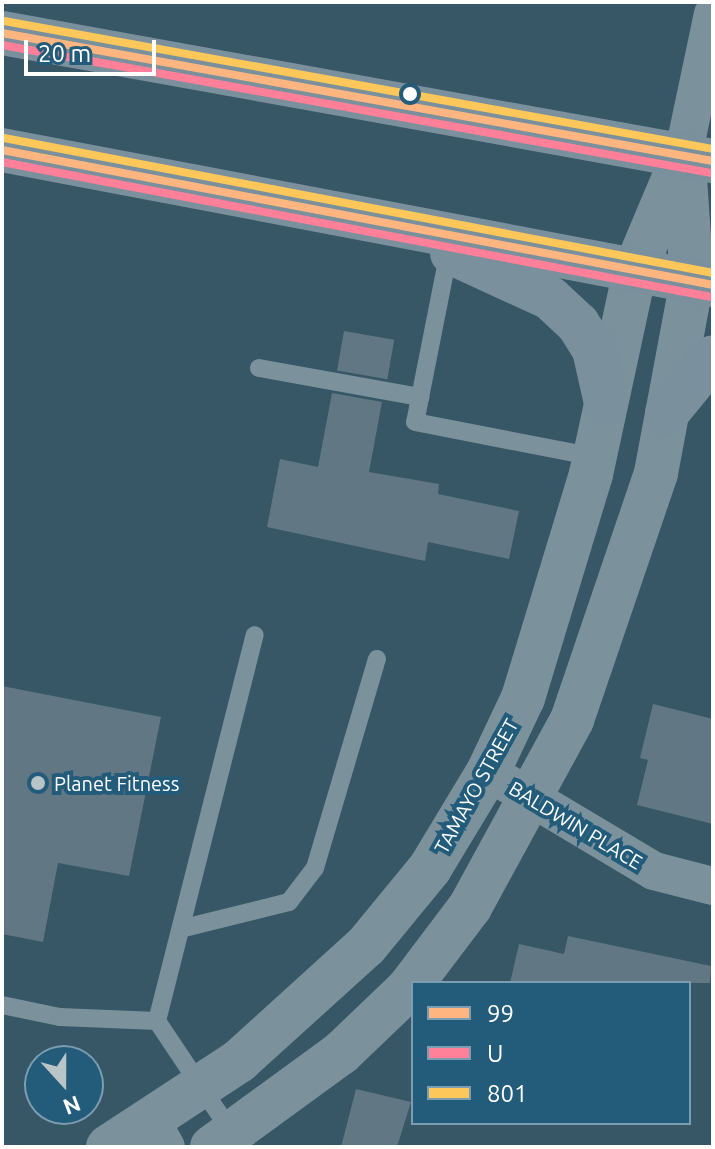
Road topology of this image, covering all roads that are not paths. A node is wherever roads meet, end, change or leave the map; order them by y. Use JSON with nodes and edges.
{"nodes":[{"id":1,"x":713,"y":14,"type":"edge"},
{"id":2,"x":2,"y":33,"type":"edge"},
{"id":3,"x":2,"y":150,"type":"edge"},
{"id":4,"x":698,"y":159,"type":"edge"},
{"id":5,"x":388,"y":224,"type":"junction"},
{"id":6,"x":449,"y":251,"type":"junction"},
{"id":7,"x":635,"y":270,"type":"junction"},
{"id":8,"x":703,"y":283,"type":"edge"},
{"id":9,"x":713,"y":357,"type":"edge"},
{"id":10,"x":259,"y":368,"type":"dead end"},
{"id":11,"x":420,"y":397,"type":"junction"},
{"id":12,"x":606,"y":403,"type":"junction"},
{"id":13,"x":667,"y":413,"type":"junction"},
{"id":14,"x":595,"y":457,"type":"junction"},
{"id":15,"x":255,"y":635,"type":"dead end"},
{"id":16,"x":377,"y":659,"type":"dead end"},
{"id":17,"x":488,"y":772,"type":"junction"},
{"id":18,"x":531,"y":798,"type":"junction"},
{"id":19,"x":713,"y":886,"type":"edge"},
{"id":20,"x":184,"y":928,"type":"junction"},
{"id":21,"x":414,"y":981,"type":"edge"},
{"id":22,"x":411,"y":985,"type":"edge"},
{"id":23,"x":2,"y":1005,"type":"edge"},
{"id":24,"x":157,"y":1021,"type":"junction"},
{"id":25,"x":202,"y":1088,"type":"junction"},
{"id":26,"x":159,"y":1134,"type":"edge"},
{"id":27,"x":222,"y":1140,"type":"edge"},
{"id":28,"x":108,"y":1147,"type":"edge"}],
"edges":[{"from":1,"to":4,"type":"street","name":"TAMAYO STREET"},
{"from":2,"to":4,"type":"main road"},
{"from":3,"to":5,"type":"main road"},
{"from":4,"to":7,"type":"street","name":"TAMAYO STREET"},
{"from":4,"to":8,"type":"street","name":"TAMAYO STREET"},
{"from":5,"to":6,"type":"main road"},
{"from":5,"to":7,"type":"main road"},
{"from":6,"to":11,"type":"lane"},
{"from":6,"to":12,"type":"main road"},
{"from":7,"to":8,"type":"main road"},
{"from":7,"to":12,"type":"street","name":"TAMAYO STREET"},
{"from":8,"to":13,"type":"street","name":"TAMAYO STREET"},
{"from":9,"to":13,"type":"main road"},
{"from":10,"to":11,"type":"lane"},
{"from":11,"to":14,"type":"lane"},
{"from":12,"to":14,"type":"street","name":"TAMAYO STREET"},
{"from":13,"to":18,"type":"street","name":"TAMAYO STREET"},
{"from":14,"to":17,"type":"street","name":"TAMAYO STREET"},
{"from":15,"to":20,"type":"lane"},
{"from":16,"to":20,"type":"lane"},
{"from":17,"to":18,"type":"street","name":"BALDWIN PLACE"},
{"from":17,"to":25,"type":"street","name":"TAMAYO STREET"},
{"from":18,"to":19,"type":"street","name":"BALDWIN PLACE"},
{"from":18,"to":21,"type":"street","name":"TAMAYO STREET"},
{"from":20,"to":24,"type":"lane"},
{"from":22,"to":27,"type":"street","name":"TAMAYO STREET"},
{"from":23,"to":24,"type":"lane"},
{"from":24,"to":25,"type":"lane"},
{"from":25,"to":26,"type":"street","name":"TAMAYO STREET"},
{"from":25,"to":27,"type":"lane"},
{"from":26,"to":28,"type":"street","name":"TAMAYO STREET"}]}
